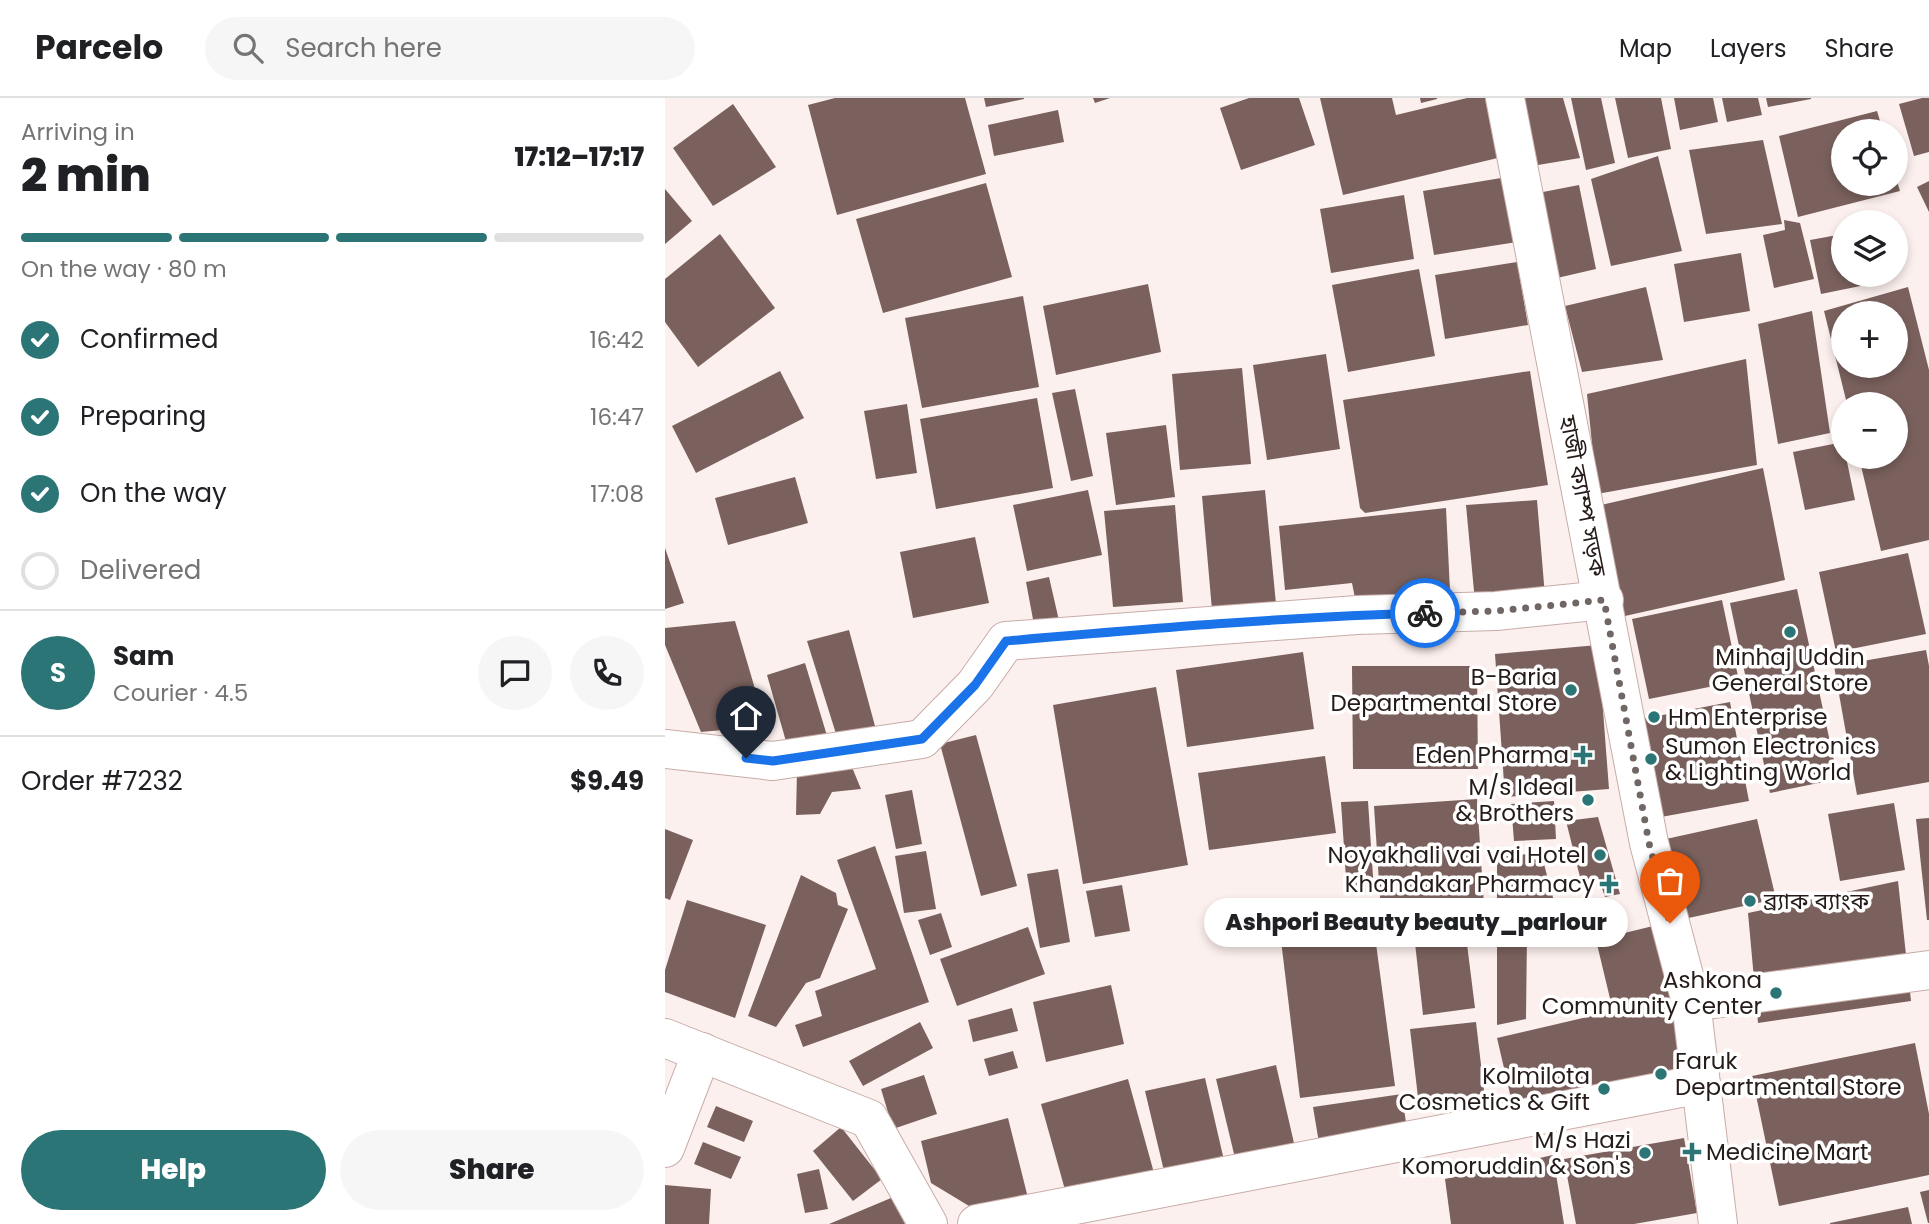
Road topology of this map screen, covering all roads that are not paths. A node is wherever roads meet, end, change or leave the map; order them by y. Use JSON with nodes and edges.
{"nodes":[{"id":1,"x":1505,"y":98,"type":"edge"},
{"id":2,"x":1604,"y":600,"type":"junction"},
{"id":3,"x":665,"y":749,"type":"edge"},
{"id":4,"x":1929,"y":970,"type":"edge"},
{"id":5,"x":1692,"y":1002,"type":"junction"},
{"id":6,"x":665,"y":1038,"type":"edge"},
{"id":7,"x":702,"y":1052,"type":"junction"},
{"id":8,"x":1700,"y":1084,"type":"junction"},
{"id":9,"x":665,"y":1148,"type":"edge"},
{"id":10,"x":928,"y":1224,"type":"edge"},
{"id":11,"x":977,"y":1224,"type":"edge"},
{"id":12,"x":1718,"y":1224,"type":"edge"}],
"edges":[{"from":1,"to":2,"type":"street","name":"হাজী ক্যাম্প সড়ক"},
{"from":2,"to":3,"type":"street"},
{"from":2,"to":5,"type":"street","name":"হাজী ক্যাম্প সড়ক"},
{"from":4,"to":5,"type":"street"},
{"from":5,"to":8,"type":"street","name":"হাজী ক্যাম্প সড়ক"},
{"from":6,"to":7,"type":"street"},
{"from":7,"to":9,"type":"street"},
{"from":7,"to":10,"type":"street"},
{"from":8,"to":11,"type":"street"},
{"from":8,"to":12,"type":"street","name":"হাজী ক্যাম্প সড়ক"}]}
